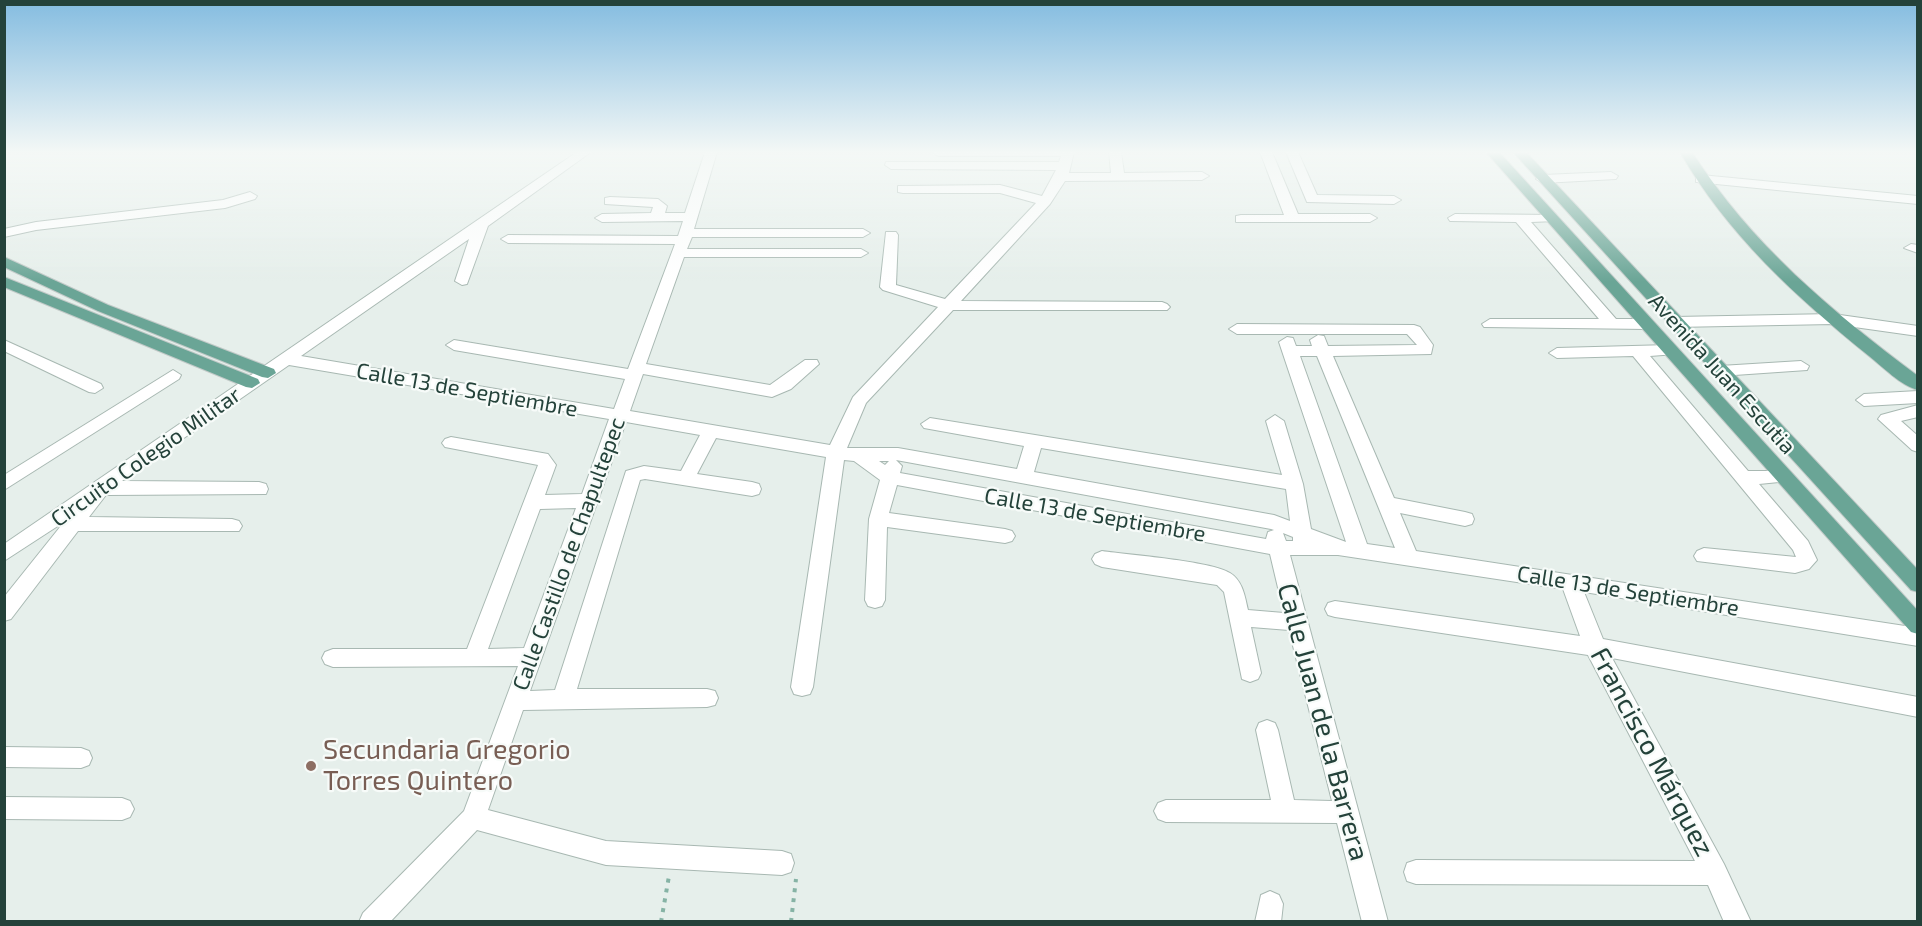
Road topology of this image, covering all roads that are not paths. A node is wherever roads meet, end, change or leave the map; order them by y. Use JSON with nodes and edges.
{"nodes":[{"id":1,"x":523,"y":195,"type":"edge"},
{"id":2,"x":697,"y":195,"type":"edge"},
{"id":3,"x":1019,"y":195,"type":"edge"},
{"id":4,"x":1048,"y":195,"type":"edge"},
{"id":5,"x":1283,"y":195,"type":"edge"},
{"id":6,"x":1310,"y":195,"type":"edge"},
{"id":7,"x":1531,"y":195,"type":"edge"},
{"id":8,"x":1558,"y":195,"type":"edge"},
{"id":9,"x":1715,"y":195,"type":"edge"},
{"id":10,"x":1868,"y":195,"type":"edge"},
{"id":11,"x":250,"y":196,"type":"dead end"},
{"id":12,"x":1285,"y":199,"type":"junction"},
{"id":13,"x":1312,"y":199,"type":"junction"},
{"id":14,"x":1394,"y":200,"type":"dead end"},
{"id":15,"x":1917,"y":200,"type":"edge"},
{"id":16,"x":610,"y":201,"type":"dead end"},
{"id":17,"x":1045,"y":201,"type":"junction"},
{"id":18,"x":1293,"y":217,"type":"junction"},
{"id":19,"x":602,"y":218,"type":"dead end"},
{"id":20,"x":656,"y":218,"type":"junction"},
{"id":21,"x":1370,"y":218,"type":"dead end"},
{"id":22,"x":1455,"y":218,"type":"dead end"},
{"id":23,"x":1520,"y":218,"type":"junction"},
{"id":24,"x":1551,"y":218,"type":"junction"},
{"id":25,"x":1241,"y":219,"type":"dead end"},
{"id":26,"x":481,"y":225,"type":"junction"},
{"id":27,"x":4,"y":233,"type":"edge"},
{"id":28,"x":863,"y":233,"type":"dead end"},
{"id":29,"x":891,"y":235,"type":"dead end"},
{"id":30,"x":684,"y":236,"type":"junction"},
{"id":31,"x":508,"y":239,"type":"dead end"},
{"id":32,"x":861,"y":253,"type":"dead end"},
{"id":33,"x":4,"y":261,"type":"edge"},
{"id":34,"x":1595,"y":266,"type":"junction"},
{"id":35,"x":1563,"y":267,"type":"junction"},
{"id":36,"x":4,"y":281,"type":"edge"},
{"id":37,"x":462,"y":281,"type":"dead end"},
{"id":38,"x":948,"y":305,"type":"junction"},
{"id":39,"x":1162,"y":307,"type":"dead end"},
{"id":40,"x":103,"y":308,"type":"junction"},
{"id":41,"x":88,"y":317,"type":"junction"},
{"id":42,"x":1833,"y":319,"type":"junction"},
{"id":43,"x":1675,"y":322,"type":"junction"},
{"id":44,"x":1490,"y":324,"type":"dead end"},
{"id":45,"x":1612,"y":324,"type":"junction"},
{"id":46,"x":1647,"y":324,"type":"junction"},
{"id":47,"x":1237,"y":329,"type":"dead end"},
{"id":48,"x":1283,"y":329,"type":"junction"},
{"id":49,"x":1314,"y":329,"type":"junction"},
{"id":50,"x":1917,"y":331,"type":"edge"},
{"id":51,"x":4,"y":345,"type":"edge"},
{"id":52,"x":454,"y":345,"type":"dead end"},
{"id":53,"x":1670,"y":350,"type":"junction"},
{"id":54,"x":1291,"y":351,"type":"junction"},
{"id":55,"x":1322,"y":351,"type":"junction"},
{"id":56,"x":1637,"y":351,"type":"junction"},
{"id":57,"x":1557,"y":353,"type":"dead end"},
{"id":58,"x":287,"y":359,"type":"junction"},
{"id":59,"x":811,"y":364,"type":"dead end"},
{"id":60,"x":1801,"y":366,"type":"dead end"},
{"id":61,"x":635,"y":371,"type":"junction"},
{"id":62,"x":1720,"y":371,"type":"junction"},
{"id":63,"x":268,"y":372,"type":"junction"},
{"id":64,"x":173,"y":375,"type":"dead end"},
{"id":65,"x":252,"y":384,"type":"junction"},
{"id":66,"x":1917,"y":386,"type":"edge"},
{"id":67,"x":95,"y":388,"type":"dead end"},
{"id":68,"x":1917,"y":397,"type":"edge"},
{"id":69,"x":1864,"y":400,"type":"dead end"},
{"id":70,"x":1917,"y":411,"type":"edge"},
{"id":71,"x":619,"y":416,"type":"junction"},
{"id":72,"x":1275,"y":421,"type":"dead end"},
{"id":73,"x":930,"y":424,"type":"dead end"},
{"id":74,"x":711,"y":431,"type":"junction"},
{"id":75,"x":451,"y":443,"type":"dead end"},
{"id":76,"x":1034,"y":443,"type":"junction"},
{"id":77,"x":1917,"y":446,"type":"edge"},
{"id":78,"x":836,"y":452,"type":"junction"},
{"id":79,"x":898,"y":454,"type":"junction"},
{"id":80,"x":859,"y":456,"type":"junction"},
{"id":81,"x":1783,"y":476,"type":"junction"},
{"id":82,"x":889,"y":477,"type":"junction"},
{"id":83,"x":1023,"y":477,"type":"junction"},
{"id":84,"x":686,"y":478,"type":"junction"},
{"id":85,"x":1742,"y":478,"type":"junction"},
{"id":86,"x":4,"y":484,"type":"edge"},
{"id":87,"x":1294,"y":484,"type":"junction"},
{"id":88,"x":100,"y":488,"type":"junction"},
{"id":89,"x":259,"y":489,"type":"dead end"},
{"id":90,"x":752,"y":489,"type":"dead end"},
{"id":91,"x":535,"y":501,"type":"junction"},
{"id":92,"x":588,"y":501,"type":"junction"},
{"id":93,"x":1387,"y":504,"type":"junction"},
{"id":94,"x":878,"y":519,"type":"junction"},
{"id":95,"x":1465,"y":519,"type":"dead end"},
{"id":96,"x":1274,"y":522,"type":"junction"},
{"id":97,"x":73,"y":524,"type":"junction"},
{"id":98,"x":232,"y":526,"type":"dead end"},
{"id":99,"x":1005,"y":536,"type":"dead end"},
{"id":100,"x":1303,"y":540,"type":"junction"},
{"id":101,"x":1276,"y":548,"type":"junction"},
{"id":102,"x":1359,"y":550,"type":"junction"},
{"id":103,"x":4,"y":554,"type":"edge"},
{"id":104,"x":1704,"y":556,"type":"dead end"},
{"id":105,"x":1409,"y":557,"type":"junction"},
{"id":106,"x":1102,"y":559,"type":"dead end"},
{"id":107,"x":1916,"y":580,"type":"edge"},
{"id":108,"x":1570,"y":581,"type":"junction"},
{"id":109,"x":875,"y":600,"type":"dead end"},
{"id":110,"x":1335,"y":609,"type":"dead end"},
{"id":111,"x":4,"y":613,"type":"edge"},
{"id":112,"x":1240,"y":618,"type":"junction"},
{"id":113,"x":1296,"y":622,"type":"junction"},
{"id":114,"x":1917,"y":626,"type":"edge"},
{"id":115,"x":1917,"y":637,"type":"edge"},
{"id":116,"x":1595,"y":647,"type":"junction"},
{"id":117,"x":532,"y":657,"type":"junction"},
{"id":118,"x":333,"y":658,"type":"dead end"},
{"id":119,"x":474,"y":658,"type":"junction"},
{"id":120,"x":1250,"y":673,"type":"dead end"},
{"id":121,"x":802,"y":687,"type":"dead end"},
{"id":122,"x":707,"y":698,"type":"dead end"},
{"id":123,"x":563,"y":699,"type":"junction"},
{"id":124,"x":516,"y":701,"type":"junction"},
{"id":125,"x":1917,"y":707,"type":"edge"},
{"id":126,"x":1267,"y":730,"type":"dead end"},
{"id":127,"x":4,"y":757,"type":"edge"},
{"id":128,"x":81,"y":758,"type":"dead end"},
{"id":129,"x":4,"y":808,"type":"edge"},
{"id":130,"x":122,"y":809,"type":"dead end"},
{"id":131,"x":1166,"y":811,"type":"dead end"},
{"id":132,"x":1285,"y":812,"type":"junction"},
{"id":133,"x":1347,"y":812,"type":"junction"},
{"id":134,"x":473,"y":818,"type":"junction"},
{"id":135,"x":782,"y":863,"type":"road end"},
{"id":136,"x":1416,"y":872,"type":"dead end"},
{"id":137,"x":1715,"y":873,"type":"junction"},
{"id":138,"x":372,"y":921,"type":"edge"},
{"id":139,"x":1375,"y":921,"type":"edge"},
{"id":140,"x":1738,"y":921,"type":"edge"}],
"edges":[{"from":1,"to":26,"type":"street","name":"Circuito Colegio Militar"},
{"from":2,"to":30,"type":"street","name":"Calle Castillo de Chapultepec"},
{"from":3,"to":17,"type":"street"},
{"from":4,"to":17,"type":"street"},
{"from":5,"to":12,"type":"street"},
{"from":6,"to":13,"type":"street"},
{"from":7,"to":24,"type":"main road","name":"Avenida Juan Escutia"},
{"from":8,"to":43,"type":"main road","name":"Avenida Juan Escutia"},
{"from":9,"to":42,"type":"main road"},
{"from":10,"to":15,"type":"street"},
{"from":11,"to":27,"type":"street"},
{"from":12,"to":13,"type":"street"},
{"from":12,"to":18,"type":"street"},
{"from":13,"to":14,"type":"street"},
{"from":16,"to":20,"type":"street"},
{"from":17,"to":38,"type":"street"},
{"from":18,"to":21,"type":"street"},
{"from":18,"to":25,"type":"street"},
{"from":19,"to":20,"type":"street"},
{"from":20,"to":30,"type":"street"},
{"from":22,"to":23,"type":"street"},
{"from":23,"to":24,"type":"street"},
{"from":23,"to":35,"type":"street"},
{"from":24,"to":34,"type":"main road","name":"Avenida Juan Escutia"},
{"from":26,"to":37,"type":"street"},
{"from":26,"to":58,"type":"street","name":"Circuito Colegio Militar"},
{"from":28,"to":30,"type":"street"},
{"from":29,"to":38,"type":"street"},
{"from":30,"to":31,"type":"street"},
{"from":30,"to":32,"type":"street"},
{"from":30,"to":61,"type":"street","name":"Calle Castillo de Chapultepec"},
{"from":33,"to":40,"type":"main road"},
{"from":34,"to":35,"type":"street"},
{"from":34,"to":46,"type":"main road","name":"Avenida Juan Escutia"},
{"from":35,"to":45,"type":"street"},
{"from":36,"to":41,"type":"main road"},
{"from":38,"to":39,"type":"street"},
{"from":38,"to":78,"type":"street"},
{"from":40,"to":41,"type":"street"},
{"from":40,"to":63,"type":"main road"},
{"from":41,"to":65,"type":"main road"},
{"from":42,"to":43,"type":"street"},
{"from":42,"to":50,"type":"street"},
{"from":42,"to":66,"type":"main road"},
{"from":43,"to":62,"type":"main road","name":"Avenida Juan Escutia"},
{"from":44,"to":45,"type":"street"},
{"from":45,"to":46,"type":"street"},
{"from":46,"to":53,"type":"main road","name":"Avenida Juan Escutia"},
{"from":47,"to":48,"type":"street"},
{"from":48,"to":49,"type":"street"},
{"from":48,"to":54,"type":"street"},
{"from":49,"to":55,"type":"street"},
{"from":49,"to":55,"type":"street"},
{"from":51,"to":67,"type":"street"},
{"from":52,"to":61,"type":"street"},
{"from":53,"to":56,"type":"street"},
{"from":53,"to":81,"type":"main road","name":"Avenida Juan Escutia"},
{"from":54,"to":55,"type":"street"},
{"from":54,"to":102,"type":"street"},
{"from":55,"to":93,"type":"street"},
{"from":56,"to":57,"type":"street"},
{"from":56,"to":85,"type":"street"},
{"from":58,"to":63,"type":"street","name":"Circuito Colegio Militar"},
{"from":58,"to":71,"type":"street","name":"Calle 13 de Septiembre"},
{"from":59,"to":61,"type":"street"},
{"from":60,"to":62,"type":"street"},
{"from":61,"to":71,"type":"street","name":"Calle Castillo de Chapultepec"},
{"from":62,"to":107,"type":"main road","name":"Avenida Juan Escutia"},
{"from":63,"to":65,"type":"street","name":"Circuito Colegio Militar"},
{"from":64,"to":86,"type":"street"},
{"from":65,"to":88,"type":"street","name":"Circuito Colegio Militar"},
{"from":68,"to":69,"type":"street"},
{"from":70,"to":77,"type":"street"},
{"from":71,"to":74,"type":"street","name":"Calle 13 de Septiembre"},
{"from":71,"to":92,"type":"street","name":"Calle Castillo de Chapultepec"},
{"from":72,"to":87,"type":"street"},
{"from":73,"to":76,"type":"street"},
{"from":74,"to":78,"type":"street","name":"Calle 13 de Septiembre"},
{"from":74,"to":84,"type":"street"},
{"from":75,"to":91,"type":"street"},
{"from":76,"to":83,"type":"street"},
{"from":76,"to":87,"type":"street"},
{"from":78,"to":80,"type":"street","name":"Calle 13 de Septiembre"},
{"from":78,"to":121,"type":"street"},
{"from":79,"to":80,"type":"street","name":"Calle 13 de Septiembre"},
{"from":79,"to":82,"type":"street"},
{"from":79,"to":83,"type":"street","name":"Calle 13 de Septiembre"},
{"from":80,"to":82,"type":"street","name":"Calle 13 de Septiembre"},
{"from":81,"to":85,"type":"street"},
{"from":81,"to":114,"type":"main road","name":"Avenida Juan Escutia"},
{"from":82,"to":94,"type":"street"},
{"from":82,"to":101,"type":"street","name":"Calle 13 de Septiembre"},
{"from":83,"to":96,"type":"street","name":"Calle 13 de Septiembre"},
{"from":84,"to":90,"type":"street"},
{"from":84,"to":123,"type":"street"},
{"from":85,"to":104,"type":"street"},
{"from":87,"to":100,"type":"street"},
{"from":88,"to":89,"type":"street"},
{"from":88,"to":97,"type":"street"},
{"from":88,"to":103,"type":"street","name":"Circuito Colegio Militar"},
{"from":91,"to":92,"type":"street"},
{"from":91,"to":119,"type":"street"},
{"from":92,"to":117,"type":"street","name":"Calle Castillo de Chapultepec"},
{"from":93,"to":95,"type":"street"},
{"from":93,"to":105,"type":"street"},
{"from":94,"to":99,"type":"street"},
{"from":94,"to":109,"type":"street"},
{"from":96,"to":100,"type":"street","name":"Calle 13 de Septiembre"},
{"from":96,"to":101,"type":"street","name":"Calle Juan de la Barrera"},
{"from":97,"to":98,"type":"street"},
{"from":97,"to":111,"type":"street"},
{"from":100,"to":101,"type":"street","name":"Calle 13 de Septiembre"},
{"from":100,"to":102,"type":"street","name":"Calle 13 de Septiembre"},
{"from":101,"to":113,"type":"street","name":"Calle Juan de la Barrera"},
{"from":102,"to":105,"type":"street","name":"Calle 13 de Septiembre"},
{"from":105,"to":108,"type":"street","name":"Calle 13 de Septiembre"},
{"from":106,"to":112,"type":"street"},
{"from":108,"to":115,"type":"street","name":"Calle 13 de Septiembre"},
{"from":108,"to":116,"type":"street","name":"Francisco Márquez"},
{"from":110,"to":116,"type":"street"},
{"from":112,"to":113,"type":"street"},
{"from":112,"to":120,"type":"street"},
{"from":113,"to":133,"type":"street","name":"Calle Juan de la Barrera"},
{"from":116,"to":125,"type":"street"},
{"from":116,"to":137,"type":"street","name":"Francisco Márquez"},
{"from":117,"to":119,"type":"street"},
{"from":117,"to":124,"type":"street","name":"Calle Castillo de Chapultepec"},
{"from":118,"to":119,"type":"street"},
{"from":122,"to":123,"type":"street"},
{"from":123,"to":124,"type":"street"},
{"from":124,"to":134,"type":"street","name":"Calle Castillo de Chapultepec"},
{"from":126,"to":132,"type":"street"},
{"from":127,"to":128,"type":"street"},
{"from":129,"to":130,"type":"street"},
{"from":131,"to":132,"type":"street"},
{"from":132,"to":133,"type":"street"},
{"from":133,"to":139,"type":"street","name":"Calle Juan de la Barrera"},
{"from":134,"to":135,"type":"street"},
{"from":134,"to":138,"type":"street","name":"Calle Castillo de Chapultepec"},
{"from":136,"to":137,"type":"street"},
{"from":137,"to":140,"type":"street","name":"Francisco Márquez"}]}
